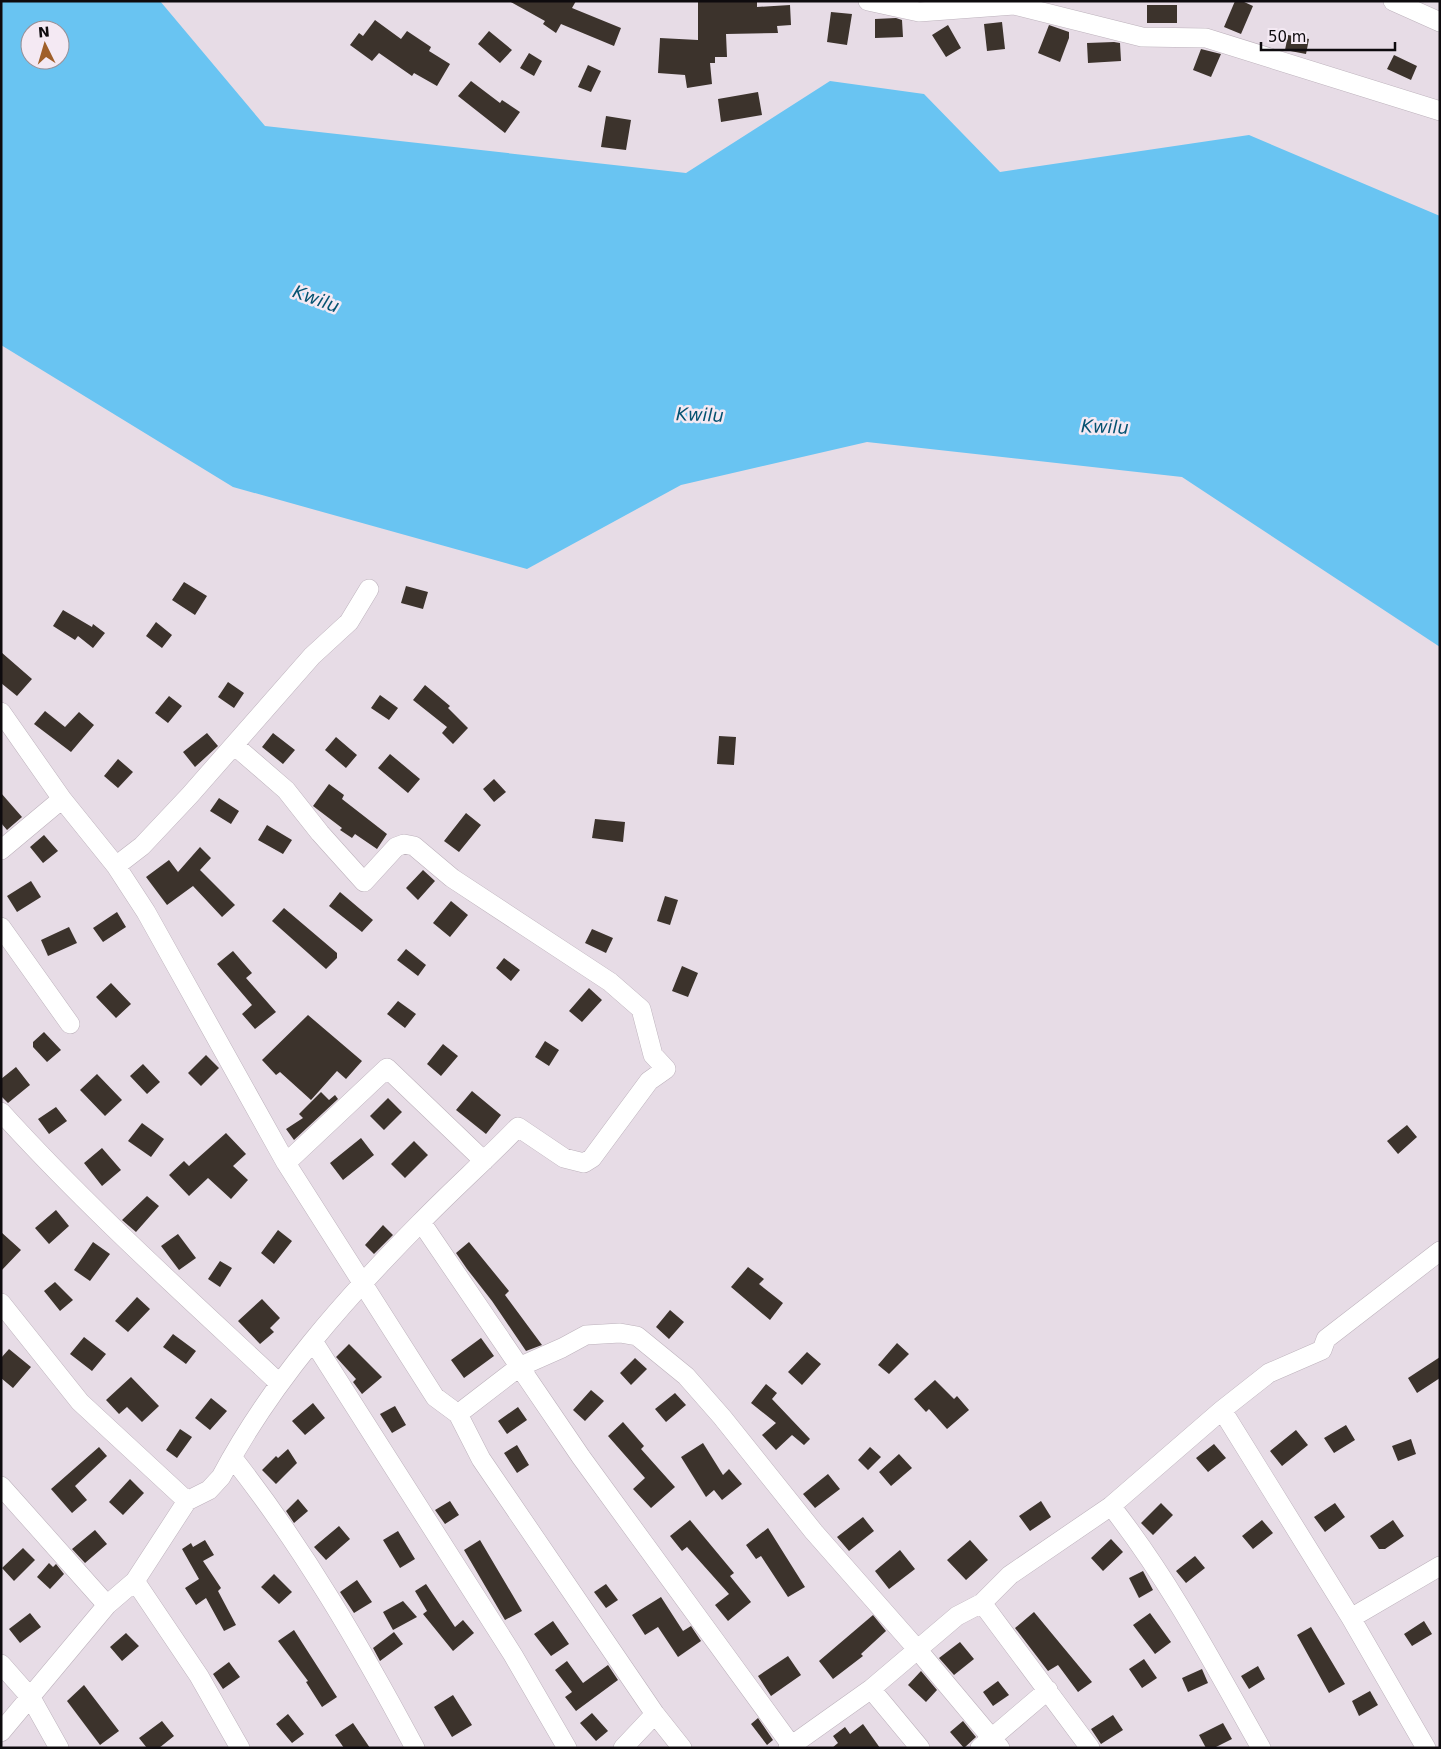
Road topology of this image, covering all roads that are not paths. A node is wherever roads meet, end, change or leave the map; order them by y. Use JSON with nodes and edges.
{"nodes":[{"id":1,"x":868,"y":1,"type":"edge"},
{"id":2,"x":1393,"y":1,"type":"edge"},
{"id":3,"x":1440,"y":22,"type":"edge"},
{"id":4,"x":1440,"y":111,"type":"edge"},
{"id":5,"x":370,"y":589,"type":"dead end"},
{"id":6,"x":1,"y":712,"type":"edge"},
{"id":7,"x":234,"y":745,"type":"junction"},
{"id":8,"x":62,"y":799,"type":"junction"},
{"id":9,"x":1,"y":850,"type":"edge"},
{"id":10,"x":116,"y":866,"type":"junction"},
{"id":11,"x":1,"y":927,"type":"edge"},
{"id":12,"x":70,"y":1024,"type":"dead end"},
{"id":13,"x":1,"y":1112,"type":"edge"},
{"id":14,"x":484,"y":1161,"type":"junction"},
{"id":15,"x":286,"y":1163,"type":"junction"},
{"id":16,"x":421,"y":1222,"type":"junction"},
{"id":17,"x":1440,"y":1251,"type":"edge"},
{"id":18,"x":363,"y":1282,"type":"junction"},
{"id":19,"x":1,"y":1302,"type":"edge"},
{"id":20,"x":313,"y":1341,"type":"junction"},
{"id":21,"x":519,"y":1367,"type":"junction"},
{"id":22,"x":279,"y":1383,"type":"junction"},
{"id":23,"x":1222,"y":1410,"type":"junction"},
{"id":24,"x":458,"y":1414,"type":"junction"},
{"id":25,"x":232,"y":1458,"type":"junction"},
{"id":26,"x":1,"y":1486,"type":"edge"},
{"id":27,"x":187,"y":1501,"type":"junction"},
{"id":28,"x":1111,"y":1506,"type":"junction"},
{"id":29,"x":1440,"y":1566,"type":"edge"},
{"id":30,"x":135,"y":1581,"type":"junction"},
{"id":31,"x":982,"y":1603,"type":"junction"},
{"id":32,"x":107,"y":1605,"type":"junction"},
{"id":33,"x":1350,"y":1618,"type":"junction"},
{"id":34,"x":917,"y":1649,"type":"junction"},
{"id":35,"x":1,"y":1664,"type":"edge"},
{"id":36,"x":870,"y":1688,"type":"junction"},
{"id":37,"x":1048,"y":1690,"type":"junction"},
{"id":38,"x":31,"y":1698,"type":"junction"},
{"id":39,"x":655,"y":1714,"type":"junction"},
{"id":40,"x":1,"y":1732,"type":"edge"},
{"id":41,"x":990,"y":1744,"type":"edge"},
{"id":42,"x":790,"y":1747,"type":"edge"},
{"id":43,"x":59,"y":1748,"type":"edge"},
{"id":44,"x":240,"y":1748,"type":"edge"},
{"id":45,"x":415,"y":1748,"type":"edge"},
{"id":46,"x":567,"y":1748,"type":"edge"},
{"id":47,"x":622,"y":1748,"type":"edge"},
{"id":48,"x":682,"y":1748,"type":"edge"},
{"id":49,"x":920,"y":1748,"type":"edge"},
{"id":50,"x":1090,"y":1748,"type":"edge"},
{"id":51,"x":1262,"y":1748,"type":"edge"},
{"id":52,"x":1426,"y":1748,"type":"edge"}],
"edges":[{"from":1,"to":4,"type":"street"},
{"from":2,"to":3,"type":"street"},
{"from":5,"to":7,"type":"street"},
{"from":6,"to":8,"type":"street"},
{"from":7,"to":10,"type":"street"},
{"from":7,"to":14,"type":"street"},
{"from":8,"to":9,"type":"street"},
{"from":8,"to":10,"type":"street"},
{"from":10,"to":15,"type":"street"},
{"from":11,"to":12,"type":"street"},
{"from":13,"to":22,"type":"street"},
{"from":14,"to":15,"type":"street"},
{"from":14,"to":16,"type":"street"},
{"from":15,"to":18,"type":"street"},
{"from":16,"to":18,"type":"street"},
{"from":16,"to":21,"type":"street"},
{"from":17,"to":23,"type":"street"},
{"from":18,"to":20,"type":"street"},
{"from":18,"to":24,"type":"street"},
{"from":19,"to":27,"type":"street"},
{"from":20,"to":22,"type":"street"},
{"from":20,"to":46,"type":"street"},
{"from":21,"to":24,"type":"street"},
{"from":21,"to":34,"type":"street"},
{"from":21,"to":42,"type":"street"},
{"from":22,"to":25,"type":"street"},
{"from":23,"to":28,"type":"street"},
{"from":23,"to":33,"type":"street"},
{"from":24,"to":39,"type":"street"},
{"from":25,"to":27,"type":"street"},
{"from":25,"to":45,"type":"street"},
{"from":26,"to":32,"type":"street"},
{"from":27,"to":30,"type":"street"},
{"from":28,"to":31,"type":"street"},
{"from":28,"to":51,"type":"street"},
{"from":29,"to":33,"type":"street"},
{"from":30,"to":32,"type":"street"},
{"from":30,"to":44,"type":"street"},
{"from":31,"to":34,"type":"street"},
{"from":31,"to":37,"type":"street"},
{"from":32,"to":38,"type":"street"},
{"from":33,"to":52,"type":"street"},
{"from":34,"to":36,"type":"street"},
{"from":34,"to":41,"type":"street"},
{"from":35,"to":38,"type":"street"},
{"from":36,"to":42,"type":"street"},
{"from":36,"to":49,"type":"street"},
{"from":37,"to":41,"type":"street"},
{"from":37,"to":50,"type":"street"},
{"from":38,"to":40,"type":"street"},
{"from":38,"to":43,"type":"street"},
{"from":39,"to":47,"type":"street"},
{"from":39,"to":48,"type":"street"}]}
